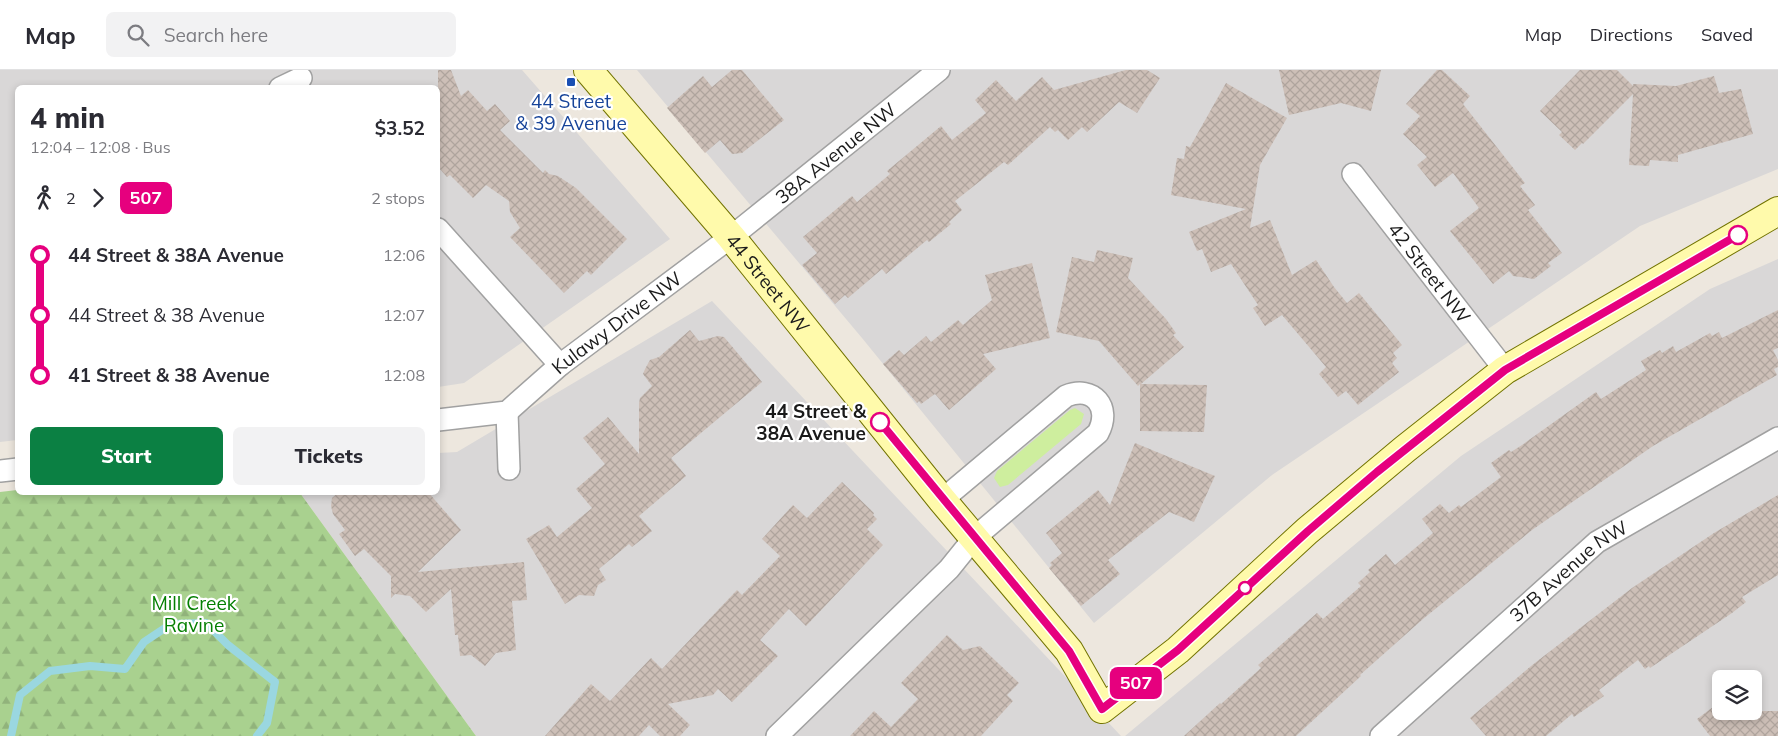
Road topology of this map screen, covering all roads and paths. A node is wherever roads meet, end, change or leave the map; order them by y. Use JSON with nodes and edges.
{"nodes":[{"id":1,"x":588,"y":70,"type":"edge"},
{"id":2,"x":939,"y":70,"type":"edge"},
{"id":3,"x":302,"y":78,"type":"edge"},
{"id":4,"x":287,"y":85,"type":"edge"},
{"id":5,"x":1353,"y":174,"type":"dead end"},
{"id":6,"x":1778,"y":211,"type":"edge"},
{"id":7,"x":440,"y":231,"type":"edge"},
{"id":8,"x":731,"y":237,"type":"junction"},
{"id":9,"x":560,"y":365,"type":"junction"},
{"id":10,"x":1505,"y":370,"type":"junction"},
{"id":11,"x":507,"y":412,"type":"junction"},
{"id":12,"x":440,"y":420,"type":"edge"},
{"id":13,"x":1778,"y":438,"type":"edge"},
{"id":14,"x":15,"y":468,"type":"edge"},
{"id":15,"x":509,"y":469,"type":"dead end"},
{"id":16,"x":0,"y":471,"type":"edge"},
{"id":17,"x":942,"y":500,"type":"junction"},
{"id":18,"x":974,"y":538,"type":"junction"},
{"id":19,"x":777,"y":736,"type":"edge"},
{"id":20,"x":1382,"y":736,"type":"edge"}],
"edges":[{"from":1,"to":8,"type":"street","name":"44 Street NW"},
{"from":2,"to":8,"type":"street","name":"38A Avenue NW"},
{"from":3,"to":4,"type":"street"},
{"from":5,"to":10,"type":"street","name":"42 Street NW"},
{"from":6,"to":10,"type":"street"},
{"from":7,"to":9,"type":"street"},
{"from":8,"to":9,"type":"street","name":"Kulawy Drive NW"},
{"from":8,"to":17,"type":"street","name":"44 Street NW"},
{"from":9,"to":11,"type":"street","name":"Kulawy Drive NW"},
{"from":10,"to":18,"type":"street","name":"44 Street NW"},
{"from":11,"to":12,"type":"street"},
{"from":11,"to":15,"type":"street"},
{"from":13,"to":20,"type":"street","name":"37B Avenue NW"},
{"from":14,"to":16,"type":"street"},
{"from":17,"to":18,"type":"street","name":"44 Street NW"},
{"from":17,"to":18,"type":"street"},
{"from":18,"to":19,"type":"street"}]}
